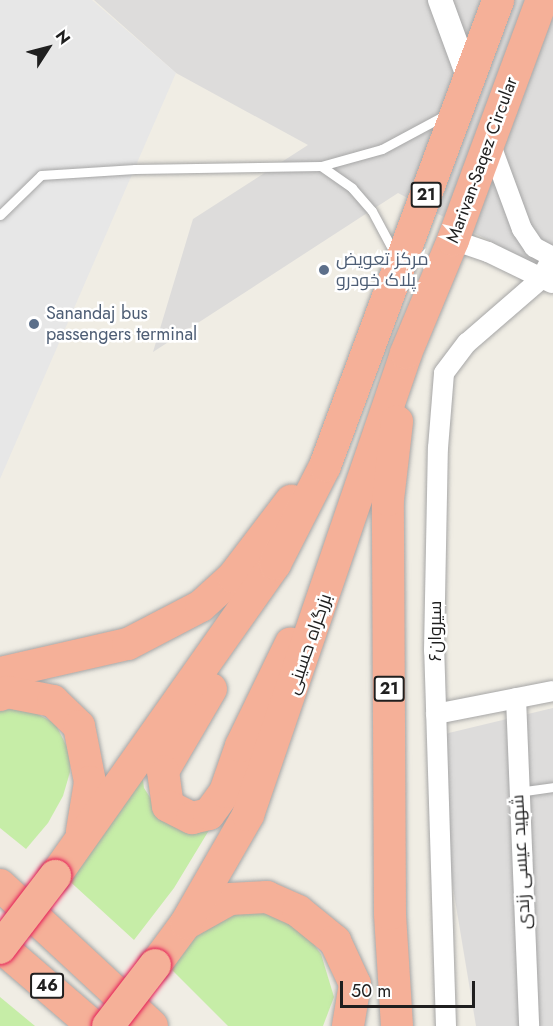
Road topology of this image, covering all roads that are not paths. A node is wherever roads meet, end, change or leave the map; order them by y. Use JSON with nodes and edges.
{"nodes":[{"id":1,"x":440,"y":0,"type":"edge"},
{"id":2,"x":498,"y":0,"type":"edge"},
{"id":3,"x":542,"y":0,"type":"edge"},
{"id":4,"x":469,"y":79,"type":"junction"},
{"id":5,"x":459,"y":108,"type":"junction"},
{"id":6,"x":488,"y":137,"type":"junction"},
{"id":7,"x":321,"y":166,"type":"junction"},
{"id":8,"x":0,"y":215,"type":"edge"},
{"id":9,"x":453,"y":240,"type":"junction"},
{"id":10,"x":553,"y":257,"type":"edge"},
{"id":11,"x":400,"y":264,"type":"junction"},
{"id":12,"x":549,"y":286,"type":"edge"},
{"id":13,"x":406,"y":353,"type":"junction"},
{"id":14,"x":325,"y":466,"type":"junction"},
{"id":15,"x":348,"y":530,"type":"junction"},
{"id":16,"x":232,"y":626,"type":"junction"},
{"id":17,"x":0,"y":673,"type":"edge"},
{"id":18,"x":553,"y":691,"type":"edge"},
{"id":19,"x":0,"y":695,"type":"edge"},
{"id":20,"x":516,"y":698,"type":"junction"},
{"id":21,"x":436,"y":714,"type":"junction"},
{"id":22,"x":553,"y":787,"type":"edge"},
{"id":23,"x":518,"y":792,"type":"junction"},
{"id":24,"x":79,"y":844,"type":"junction"},
{"id":25,"x":0,"y":885,"type":"edge"},
{"id":26,"x":186,"y":923,"type":"junction"},
{"id":27,"x":0,"y":947,"type":"edge"},
{"id":28,"x":93,"y":1026,"type":"edge"},
{"id":29,"x":108,"y":1026,"type":"edge"},
{"id":30,"x":152,"y":1026,"type":"edge"},
{"id":31,"x":348,"y":1026,"type":"edge"},
{"id":32,"x":397,"y":1026,"type":"edge"},
{"id":33,"x":446,"y":1026,"type":"edge"},
{"id":34,"x":529,"y":1026,"type":"edge"}],
"edges":[{"from":1,"to":4,"type":"street"},
{"from":2,"to":4,"type":"highway","number":"21"},
{"from":3,"to":6,"type":"highway","name":"Marivan-Saqez Circular","number":"21"},
{"from":4,"to":5,"type":"highway","number":"21"},
{"from":5,"to":7,"type":"lane"},
{"from":5,"to":11,"type":"highway","number":"21"},
{"from":6,"to":9,"type":"highway","name":"Marivan-Saqez Circular","number":"21"},
{"from":6,"to":10,"type":"street"},
{"from":7,"to":8,"type":"lane"},
{"from":7,"to":11,"type":"lane"},
{"from":9,"to":12,"type":"street"},
{"from":9,"to":13,"type":"highway","name":"Marivan-Saqez Circular","number":"21"},
{"from":10,"to":12,"type":"street"},
{"from":11,"to":14,"type":"highway","number":"21"},
{"from":12,"to":21,"type":"street","name":"سیروان۶"},
{"from":13,"to":15,"type":"highway","name":"بزرگراه حسینی"},
{"from":13,"to":32,"type":"highway","number":"21"},
{"from":14,"to":16,"type":"highway","number":"21"},
{"from":14,"to":17,"type":"highway","number":"21"},
{"from":15,"to":16,"type":"highway"},
{"from":15,"to":26,"type":"highway","name":"بزرگراه حسینی"},
{"from":16,"to":24,"type":"highway","number":"21"},
{"from":18,"to":20,"type":"street"},
{"from":19,"to":24,"type":"highway"},
{"from":20,"to":21,"type":"street"},
{"from":20,"to":23,"type":"street","name":"شهید عیسی زندی"},
{"from":21,"to":33,"type":"street","name":"سیروان۶"},
{"from":22,"to":23,"type":"lane"},
{"from":23,"to":34,"type":"street","name":"شهید عیسی زندی"},
{"from":24,"to":27,"type":"highway","number":"21","bridge":true},
{"from":25,"to":30,"type":"highway"},
{"from":26,"to":29,"type":"highway","name":"بزرگراه حسینی","bridge":true},
{"from":26,"to":31,"type":"highway"},
{"from":27,"to":28,"type":"highway","number":"46"}]}
